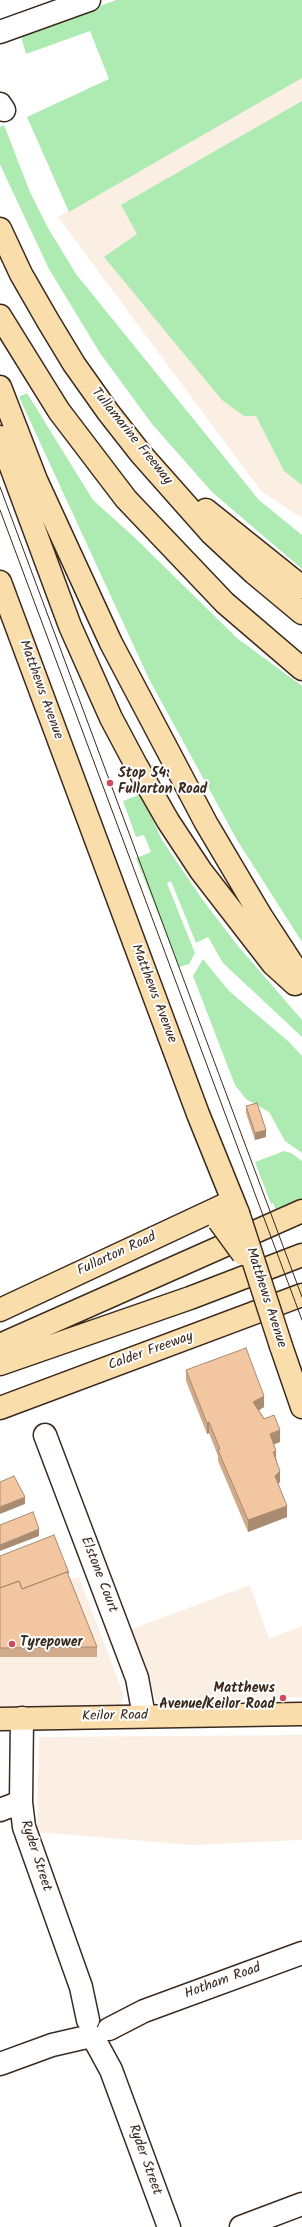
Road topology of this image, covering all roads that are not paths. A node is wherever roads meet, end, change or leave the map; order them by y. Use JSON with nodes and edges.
{"nodes":[{"id":1,"x":89,"y":0,"type":"edge"},
{"id":2,"x":0,"y":32,"type":"edge"},
{"id":3,"x":0,"y":229,"type":"edge"},
{"id":4,"x":0,"y":316,"type":"edge"},
{"id":5,"x":0,"y":387,"type":"edge"},
{"id":6,"x":0,"y":437,"type":"edge"},
{"id":7,"x":141,"y":454,"type":"junction"},
{"id":8,"x":0,"y":582,"type":"edge"},
{"id":9,"x":302,"y":587,"type":"edge"},
{"id":10,"x":302,"y":613,"type":"edge"},
{"id":11,"x":302,"y":669,"type":"edge"},
{"id":12,"x":302,"y":979,"type":"edge"},
{"id":13,"x":302,"y":990,"type":"edge"},
{"id":14,"x":302,"y":1211,"type":"edge"},
{"id":15,"x":222,"y":1213,"type":"junction"},
{"id":16,"x":302,"y":1255,"type":"edge"},
{"id":17,"x":302,"y":1295,"type":"edge"},
{"id":18,"x":0,"y":1310,"type":"edge"},
{"id":19,"x":0,"y":1345,"type":"edge"},
{"id":20,"x":0,"y":1364,"type":"edge"},
{"id":21,"x":302,"y":1407,"type":"edge"},
{"id":22,"x":0,"y":1408,"type":"edge"},
{"id":23,"x":45,"y":1435,"type":"dead end"},
{"id":24,"x":302,"y":1714,"type":"edge"},
{"id":25,"x":144,"y":1716,"type":"junction"},
{"id":26,"x":22,"y":1718,"type":"junction"},
{"id":27,"x":0,"y":1719,"type":"edge"},
{"id":28,"x":21,"y":1802,"type":"junction"},
{"id":29,"x":0,"y":1810,"type":"edge"},
{"id":30,"x":302,"y":1953,"type":"edge"},
{"id":31,"x":97,"y":2026,"type":"junction"},
{"id":32,"x":0,"y":2064,"type":"edge"},
{"id":33,"x":302,"y":2204,"type":"edge"},
{"id":34,"x":169,"y":2227,"type":"edge"},
{"id":35,"x":241,"y":2227,"type":"edge"}],
"edges":[{"from":1,"to":2,"type":"street"},
{"from":3,"to":7,"type":"main road","name":"Tullamarine Freeway"},
{"from":4,"to":11,"type":"main road"},
{"from":5,"to":12,"type":"main road"},
{"from":6,"to":13,"type":"main road"},
{"from":7,"to":9,"type":"main road"},
{"from":7,"to":10,"type":"main road","name":"Tullamarine Freeway"},
{"from":8,"to":15,"type":"main road","name":"Matthews Avenue"},
{"from":14,"to":19,"type":"main road"},
{"from":15,"to":18,"type":"main road","name":"Fullarton Road"},
{"from":15,"to":21,"type":"main road","name":"Matthews Avenue","bridge":true},
{"from":16,"to":20,"type":"main road"},
{"from":17,"to":22,"type":"main road","name":"Calder Freeway"},
{"from":23,"to":25,"type":"street","name":"Elstone Court"},
{"from":24,"to":25,"type":"main road","name":"Keilor Road"},
{"from":25,"to":26,"type":"main road","name":"Keilor Road"},
{"from":26,"to":27,"type":"main road","name":"Keilor Road"},
{"from":26,"to":28,"type":"street","name":"Ryder Street"},
{"from":28,"to":29,"type":"street"},
{"from":28,"to":31,"type":"street","name":"Ryder Street"},
{"from":30,"to":31,"type":"street","name":"Hotham Road"},
{"from":31,"to":32,"type":"street","name":"Hotham Road"},
{"from":31,"to":34,"type":"street","name":"Ryder Street"},
{"from":33,"to":35,"type":"street"}]}
